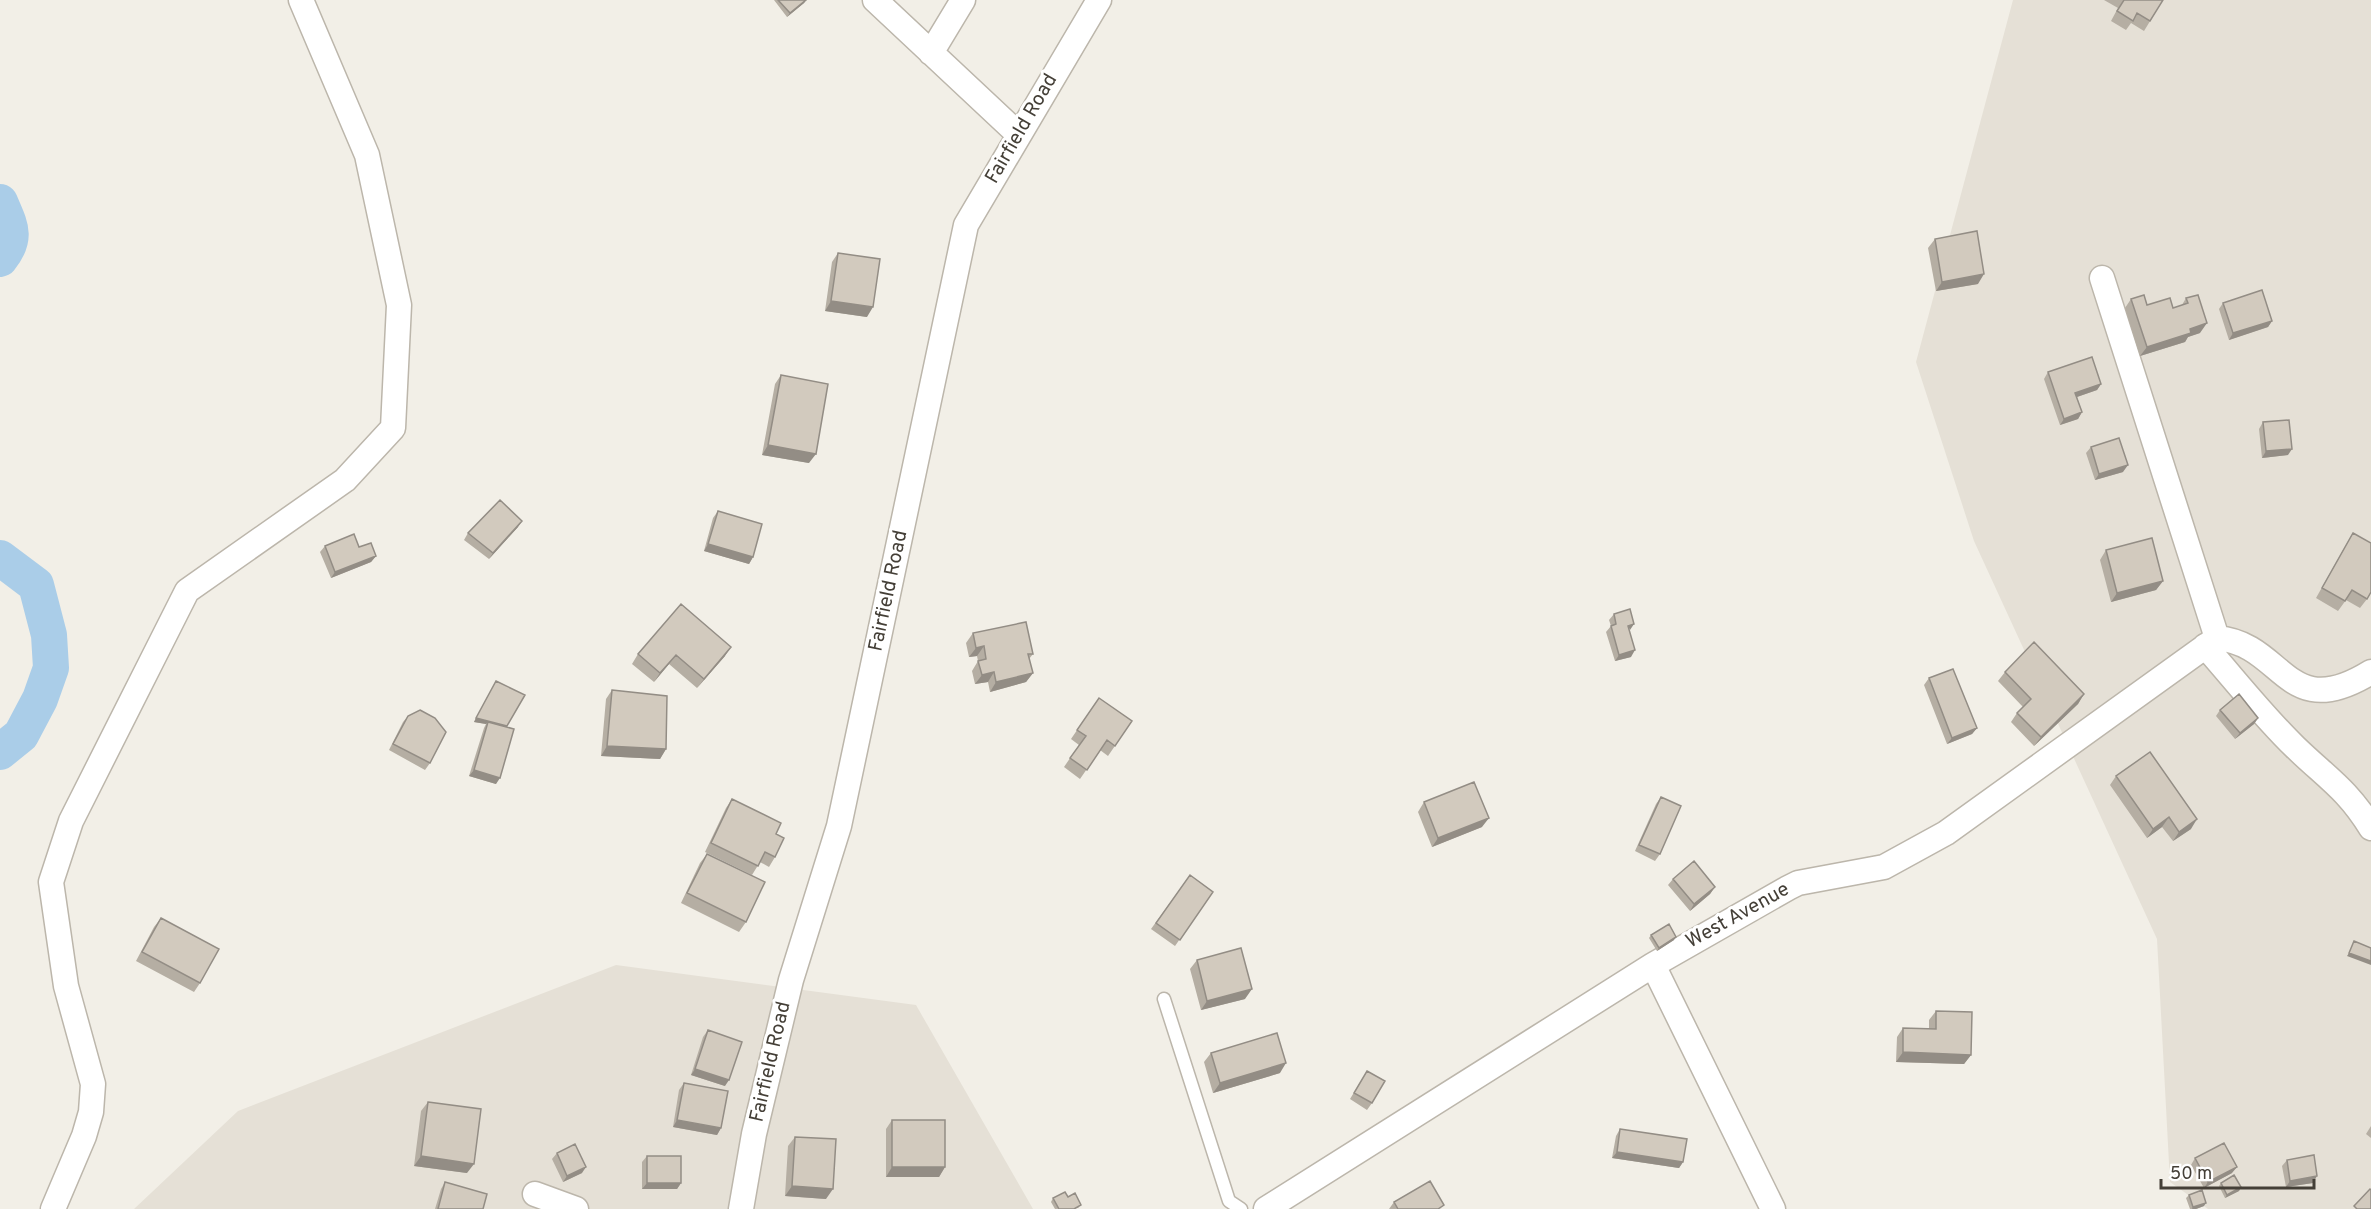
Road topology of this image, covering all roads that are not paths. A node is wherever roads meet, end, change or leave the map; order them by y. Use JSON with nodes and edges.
{"nodes":[{"id":1,"x":301,"y":0,"type":"edge"},
{"id":2,"x":875,"y":0,"type":"edge"},
{"id":3,"x":963,"y":0,"type":"edge"},
{"id":4,"x":1100,"y":0,"type":"edge"},
{"id":5,"x":931,"y":53,"type":"junction"},
{"id":6,"x":1018,"y":134,"type":"junction"},
{"id":7,"x":2102,"y":278,"type":"dead end"},
{"id":8,"x":2211,"y":642,"type":"junction"},
{"id":9,"x":2371,"y":672,"type":"edge"},
{"id":10,"x":2371,"y":828,"type":"edge"},
{"id":11,"x":1653,"y":965,"type":"junction"},
{"id":12,"x":1164,"y":999,"type":"dead end"},
{"id":13,"x":535,"y":1194,"type":"dead end"},
{"id":14,"x":53,"y":1209,"type":"edge"},
{"id":15,"x":576,"y":1209,"type":"edge"},
{"id":16,"x":741,"y":1209,"type":"edge"},
{"id":17,"x":1241,"y":1209,"type":"edge"},
{"id":18,"x":1266,"y":1209,"type":"edge"},
{"id":19,"x":1773,"y":1209,"type":"edge"}],
"edges":[{"from":1,"to":14,"type":"street"},
{"from":2,"to":5,"type":"street"},
{"from":3,"to":5,"type":"street"},
{"from":4,"to":6,"type":"street","name":"Fairfield Road"},
{"from":5,"to":6,"type":"street"},
{"from":6,"to":16,"type":"street","name":"Fairfield Road"},
{"from":7,"to":8,"type":"street"},
{"from":8,"to":9,"type":"street"},
{"from":8,"to":10,"type":"street"},
{"from":8,"to":11,"type":"street","name":"West Avenue"},
{"from":11,"to":18,"type":"street","name":"West Avenue"},
{"from":11,"to":19,"type":"street"},
{"from":12,"to":17,"type":"lane"},
{"from":13,"to":15,"type":"street"}]}
